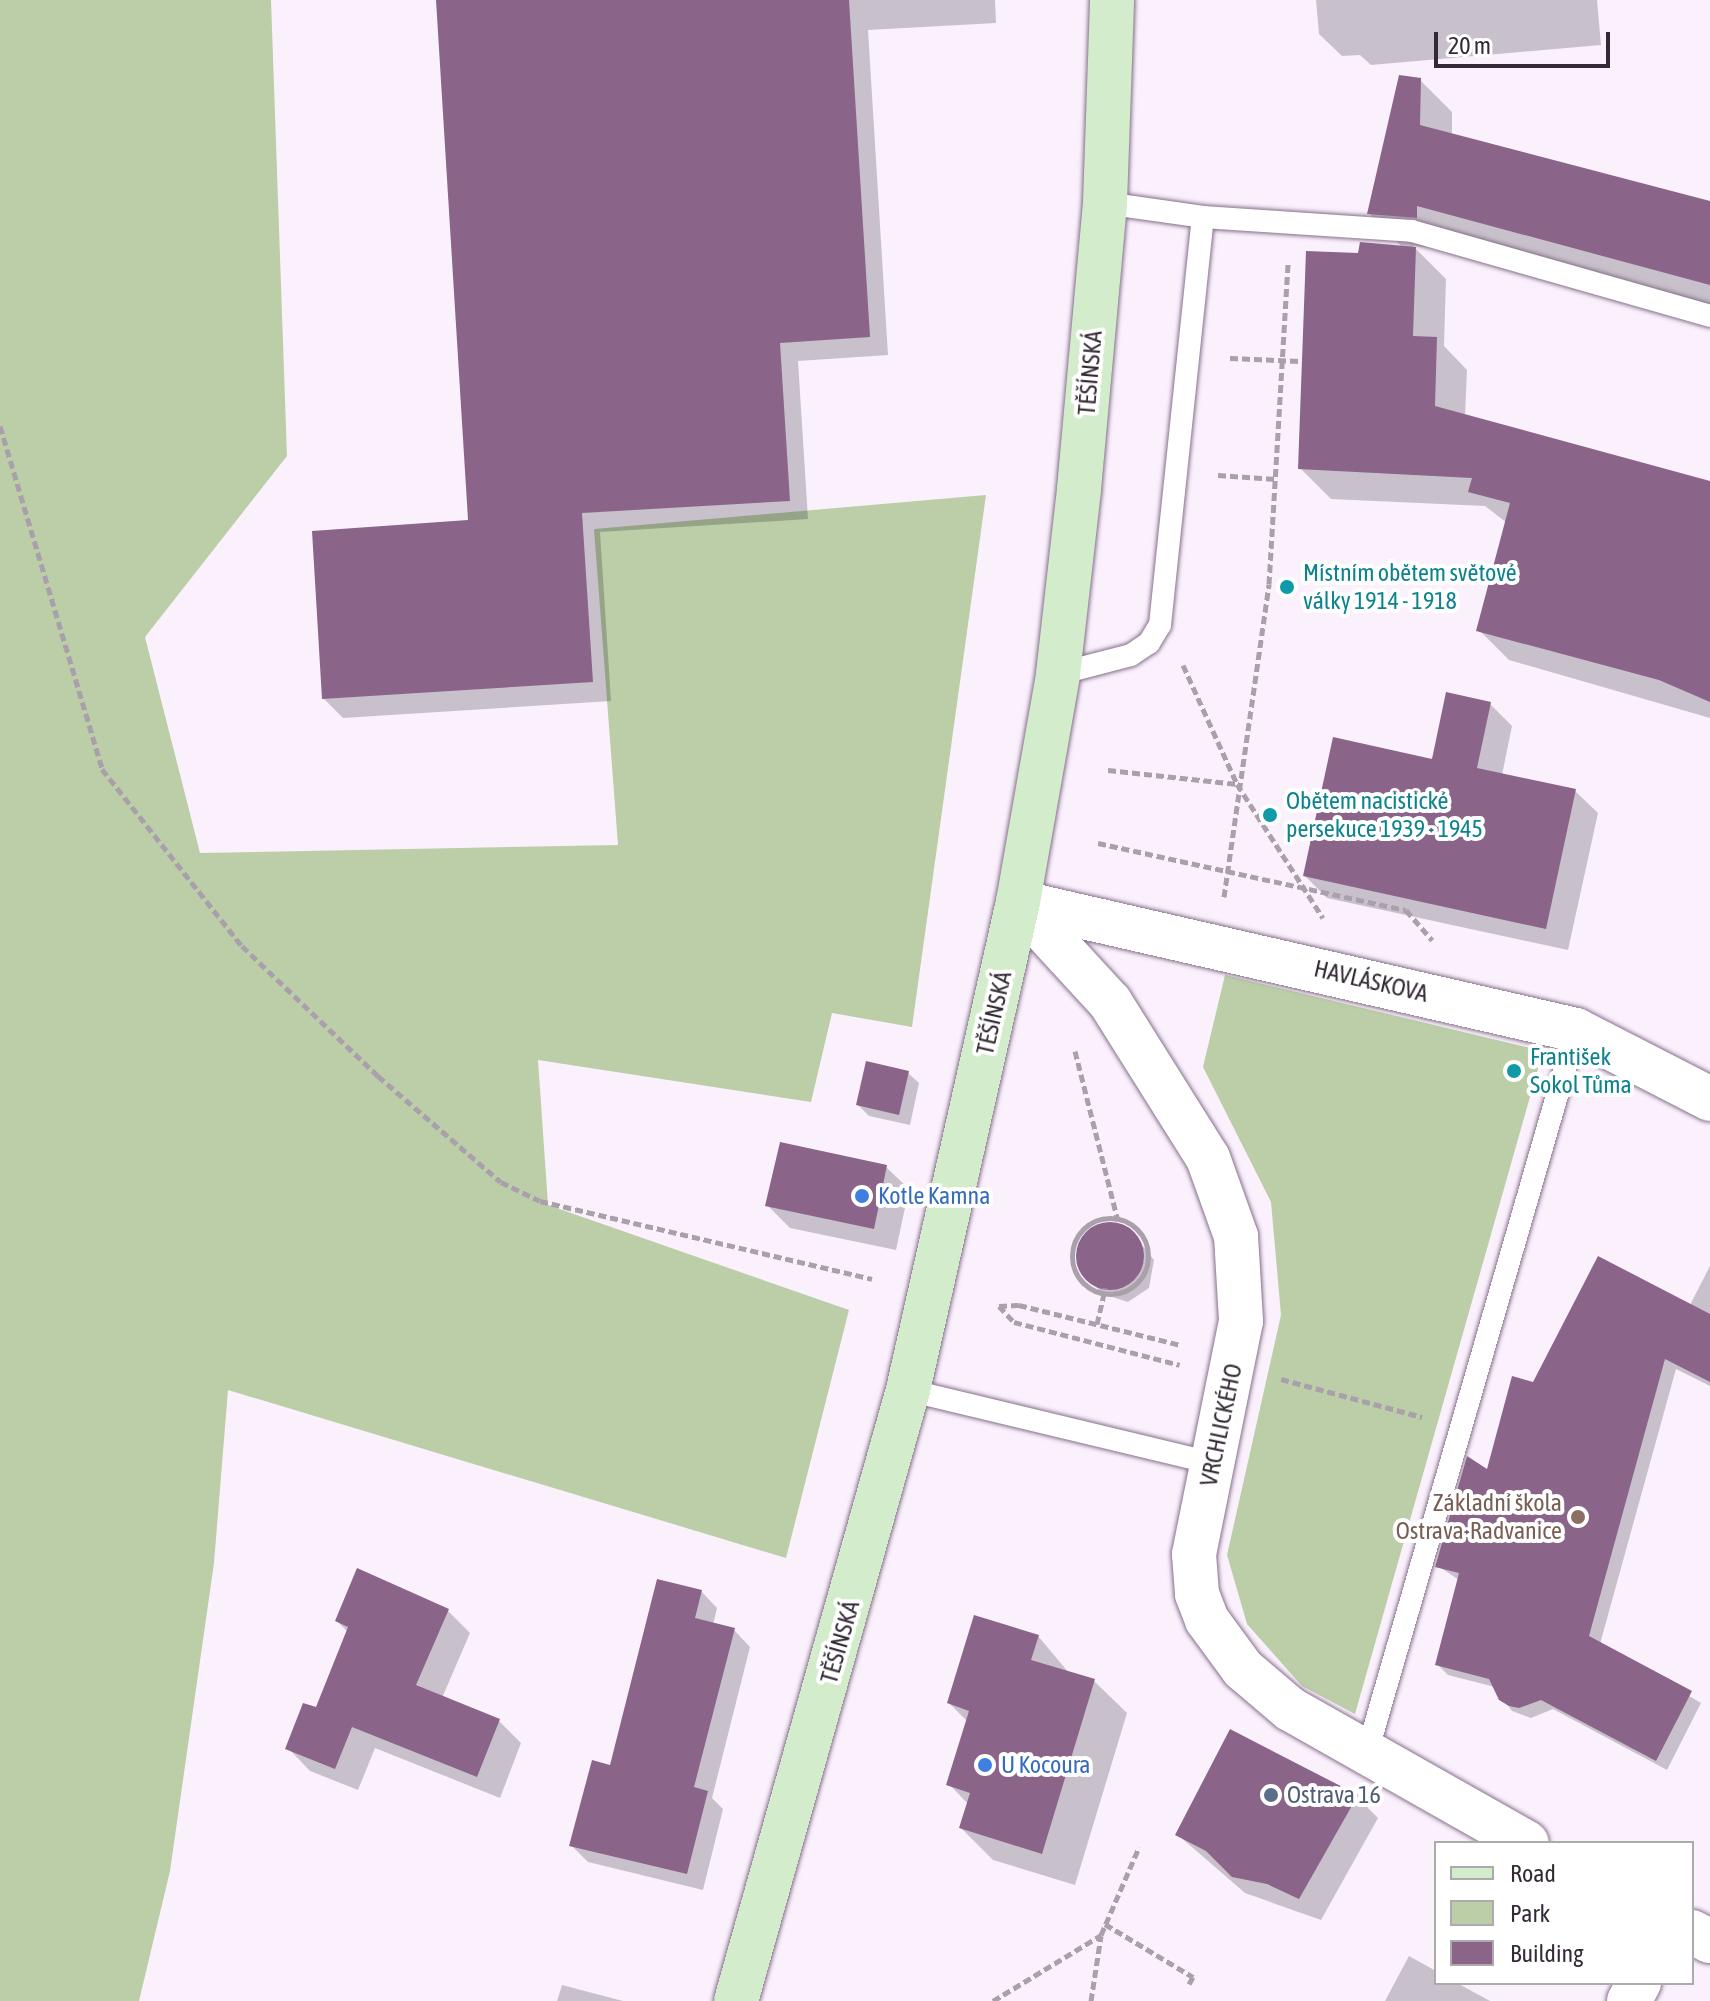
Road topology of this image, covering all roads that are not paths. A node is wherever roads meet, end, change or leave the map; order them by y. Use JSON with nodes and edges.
{"nodes":[{"id":1,"x":1112,"y":0,"type":"edge"},
{"id":2,"x":1105,"y":203,"type":"junction"},
{"id":3,"x":1203,"y":217,"type":"junction"},
{"id":4,"x":1710,"y":316,"type":"edge"},
{"id":5,"x":1058,"y":674,"type":"junction"},
{"id":6,"x":1018,"y":902,"type":"junction"},
{"id":7,"x":1576,"y":1030,"type":"junction"},
{"id":8,"x":1710,"y":1099,"type":"edge"},
{"id":9,"x":908,"y":1390,"type":"junction"},
{"id":10,"x":1213,"y":1463,"type":"junction"},
{"id":11,"x":1366,"y":1756,"type":"junction"},
{"id":12,"x":1523,"y":1841,"type":"edge"},
{"id":13,"x":736,"y":2001,"type":"edge"}],
"edges":[{"from":1,"to":2,"type":"main road","name":"TĚŠÍNSKÁ"},
{"from":2,"to":3,"type":"lane"},
{"from":2,"to":5,"type":"main road","name":"TĚŠÍNSKÁ"},
{"from":3,"to":4,"type":"lane"},
{"from":3,"to":5,"type":"lane"},
{"from":5,"to":6,"type":"main road","name":"TĚŠÍNSKÁ"},
{"from":6,"to":7,"type":"street","name":"HAVLÁSKOVA"},
{"from":6,"to":9,"type":"main road","name":"TĚŠÍNSKÁ"},
{"from":6,"to":10,"type":"street","name":"VRCHLICKÉHO"},
{"from":7,"to":8,"type":"street","name":"HAVLÁSKOVA"},
{"from":7,"to":11,"type":"lane"},
{"from":9,"to":10,"type":"lane"},
{"from":9,"to":13,"type":"main road","name":"TĚŠÍNSKÁ"},
{"from":10,"to":11,"type":"street","name":"VRCHLICKÉHO"},
{"from":11,"to":12,"type":"street","name":"VRCHLICKÉHO"}]}
